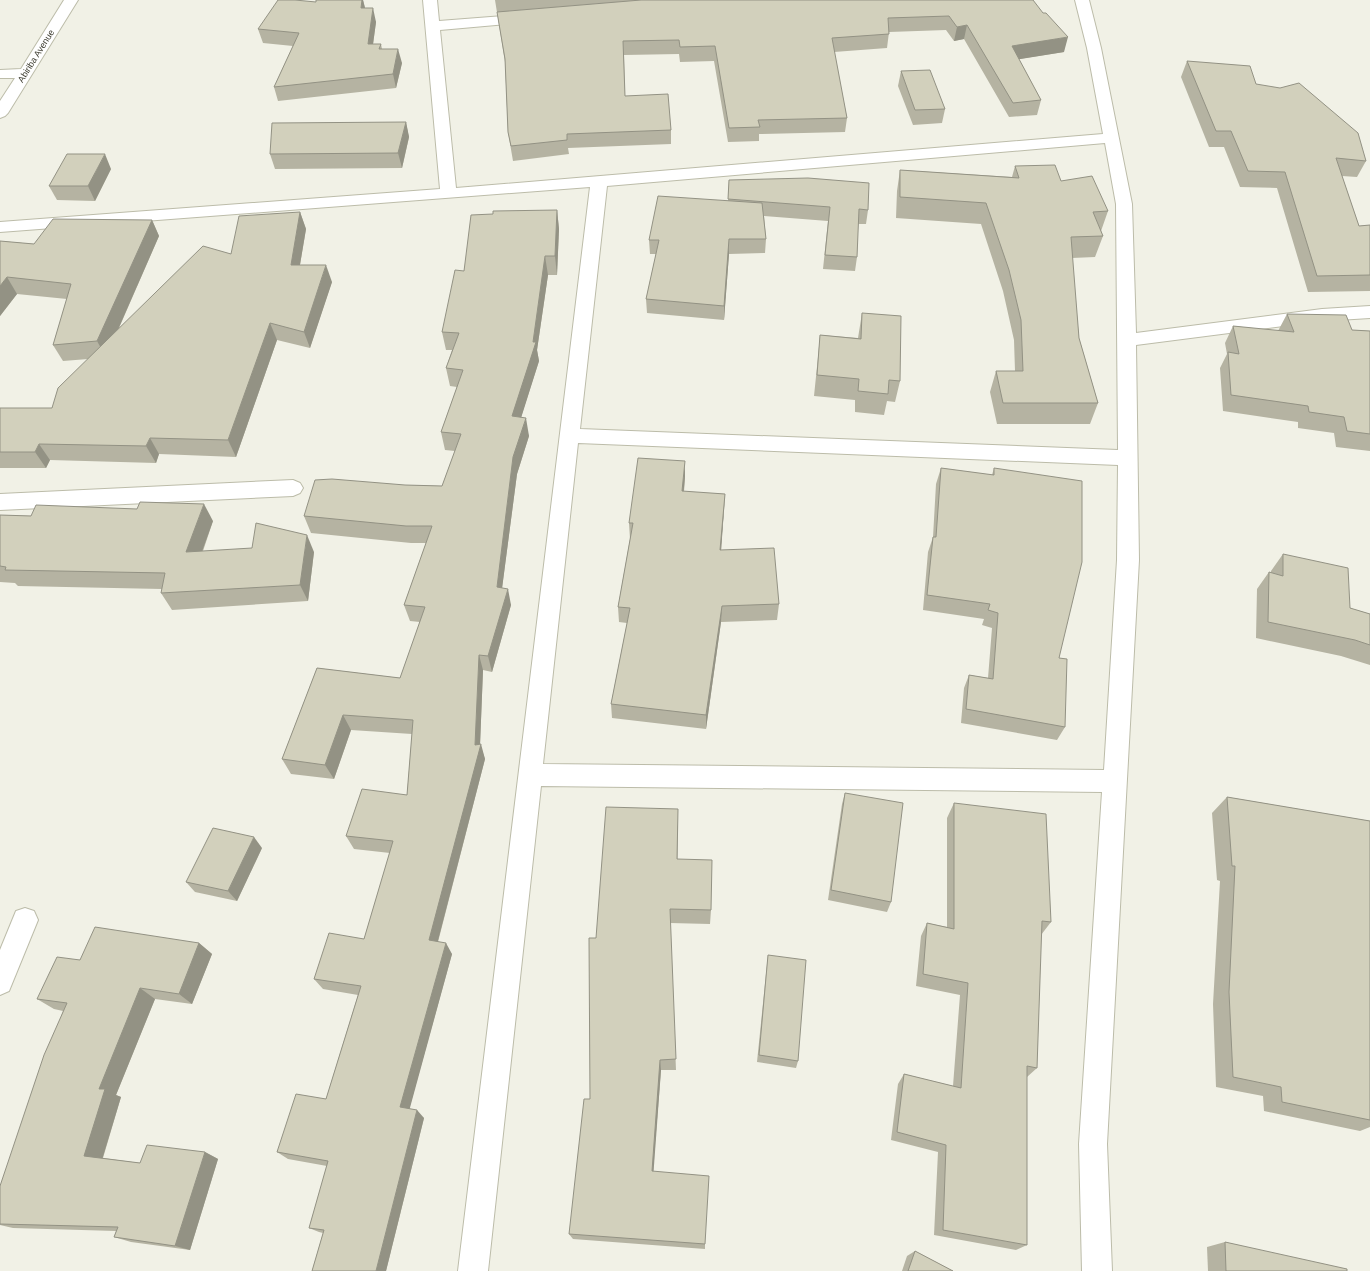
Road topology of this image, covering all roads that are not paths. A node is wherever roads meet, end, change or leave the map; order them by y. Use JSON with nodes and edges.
{"nodes":[{"id":1,"x":71,"y":0,"type":"edge"},
{"id":2,"x":430,"y":0,"type":"edge"},
{"id":3,"x":1082,"y":0,"type":"edge"},
{"id":4,"x":543,"y":17,"type":"edge"},
{"id":5,"x":433,"y":26,"type":"junction"},
{"id":6,"x":25,"y":73,"type":"junction"},
{"id":7,"x":0,"y":74,"type":"edge"},
{"id":8,"x":0,"y":113,"type":"edge"},
{"id":9,"x":1111,"y":138,"type":"junction"},
{"id":10,"x":599,"y":182,"type":"junction"},
{"id":11,"x":448,"y":193,"type":"junction"},
{"id":12,"x":0,"y":227,"type":"edge"},
{"id":13,"x":1370,"y":312,"type":"edge"},
{"id":14,"x":1127,"y":340,"type":"junction"},
{"id":15,"x":568,"y":436,"type":"junction"},
{"id":16,"x":1127,"y":458,"type":"junction"},
{"id":17,"x":293,"y":488,"type":"dead end"},
{"id":18,"x":0,"y":502,"type":"edge"},
{"id":19,"x":530,"y":775,"type":"junction"},
{"id":20,"x":1115,"y":782,"type":"junction"},
{"id":21,"x":25,"y":920,"type":"dead end"},
{"id":22,"x":0,"y":982,"type":"edge"},
{"id":23,"x":473,"y":1271,"type":"edge"},
{"id":24,"x":1097,"y":1271,"type":"edge"}],
"edges":[{"from":1,"to":6,"type":"street","name":"Abiriba Avenue"},
{"from":2,"to":5,"type":"street"},
{"from":3,"to":9,"type":"street"},
{"from":4,"to":5,"type":"street"},
{"from":5,"to":11,"type":"street"},
{"from":6,"to":7,"type":"street"},
{"from":6,"to":8,"type":"street","name":"Abiriba Avenue"},
{"from":9,"to":10,"type":"street"},
{"from":9,"to":14,"type":"street"},
{"from":10,"to":11,"type":"street"},
{"from":10,"to":15,"type":"street"},
{"from":11,"to":12,"type":"street"},
{"from":13,"to":14,"type":"street"},
{"from":14,"to":16,"type":"street"},
{"from":15,"to":16,"type":"street"},
{"from":15,"to":19,"type":"street"},
{"from":16,"to":20,"type":"street"},
{"from":17,"to":18,"type":"street"},
{"from":19,"to":20,"type":"street"},
{"from":19,"to":23,"type":"street"},
{"from":20,"to":24,"type":"street"},
{"from":21,"to":22,"type":"street"}]}
